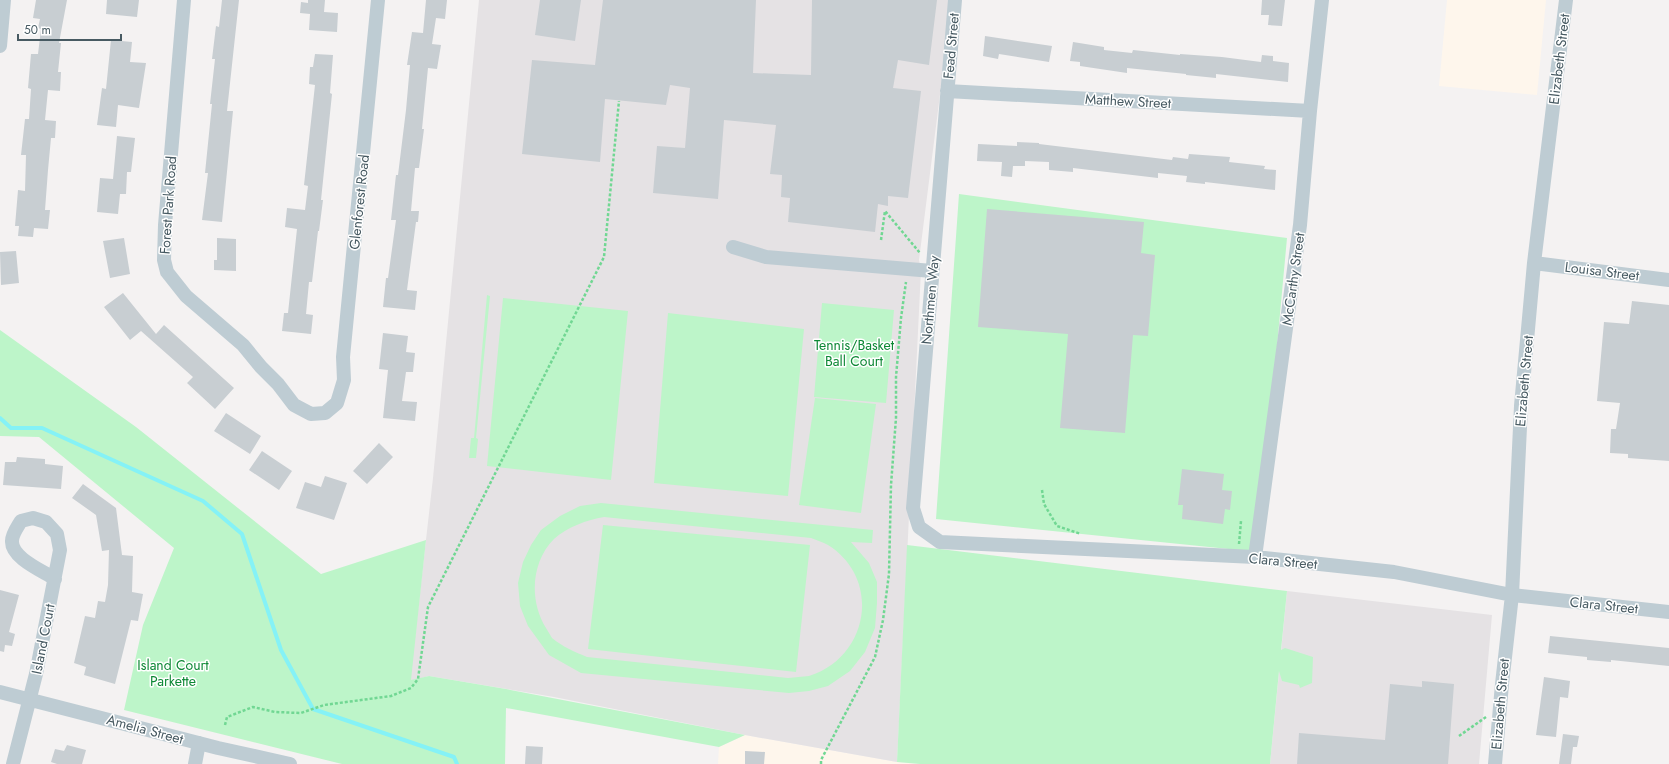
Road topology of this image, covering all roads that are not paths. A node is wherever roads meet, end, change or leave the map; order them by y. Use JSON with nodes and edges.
{"nodes":[{"id":1,"x":4,"y":0,"type":"edge"},
{"id":2,"x":184,"y":0,"type":"edge"},
{"id":3,"x":378,"y":0,"type":"edge"},
{"id":4,"x":955,"y":0,"type":"edge"},
{"id":5,"x":1322,"y":0,"type":"edge"},
{"id":6,"x":1566,"y":0,"type":"edge"},
{"id":7,"x":0,"y":46,"type":"edge"},
{"id":8,"x":947,"y":91,"type":"junction"},
{"id":9,"x":1310,"y":111,"type":"junction"},
{"id":10,"x":733,"y":247,"type":"dead end"},
{"id":11,"x":1534,"y":262,"type":"junction"},
{"id":12,"x":932,"y":269,"type":"junction"},
{"id":13,"x":1669,"y":280,"type":"edge"},
{"id":14,"x":337,"y":403,"type":"joint"},
{"id":15,"x":913,"y":508,"type":"joint"},
{"id":16,"x":1255,"y":557,"type":"junction"},
{"id":17,"x":55,"y":579,"type":"dead end"},
{"id":18,"x":1512,"y":595,"type":"junction"},
{"id":19,"x":1669,"y":612,"type":"edge"},
{"id":20,"x":0,"y":692,"type":"edge"},
{"id":21,"x":31,"y":699,"type":"junction"},
{"id":22,"x":199,"y":744,"type":"junction"},
{"id":23,"x":13,"y":764,"type":"edge"},
{"id":24,"x":194,"y":764,"type":"edge"},
{"id":25,"x":290,"y":764,"type":"edge"},
{"id":26,"x":1495,"y":764,"type":"edge"}],
"edges":[{"from":1,"to":7,"type":"street"},
{"from":2,"to":14,"type":"street","name":"Forest Park Road"},
{"from":3,"to":14,"type":"street","name":"Glenforest Road"},
{"from":4,"to":8,"type":"street","name":"Fead Street"},
{"from":5,"to":9,"type":"street","name":"McCarthy Street"},
{"from":6,"to":11,"type":"street","name":"Elizabeth Street"},
{"from":8,"to":9,"type":"street","name":"Matthew Street"},
{"from":8,"to":12,"type":"street","name":"Northmen Way"},
{"from":9,"to":16,"type":"street","name":"McCarthy Street"},
{"from":10,"to":12,"type":"street"},
{"from":11,"to":13,"type":"street","name":"Louisa Street"},
{"from":11,"to":18,"type":"street","name":"Elizabeth Street"},
{"from":12,"to":15,"type":"street","name":"Northmen Way"},
{"from":15,"to":16,"type":"street","name":"Clara Street"},
{"from":16,"to":18,"type":"street","name":"Clara Street"},
{"from":17,"to":21,"type":"street","name":"Island Court"},
{"from":18,"to":19,"type":"street","name":"Clara Street"},
{"from":18,"to":26,"type":"street","name":"Elizabeth Street"},
{"from":20,"to":21,"type":"street","name":"Amelia Street"},
{"from":21,"to":22,"type":"street","name":"Amelia Street"},
{"from":21,"to":23,"type":"street","name":"Island Court"},
{"from":22,"to":24,"type":"street"},
{"from":22,"to":25,"type":"street","name":"Amelia Street"}]}
